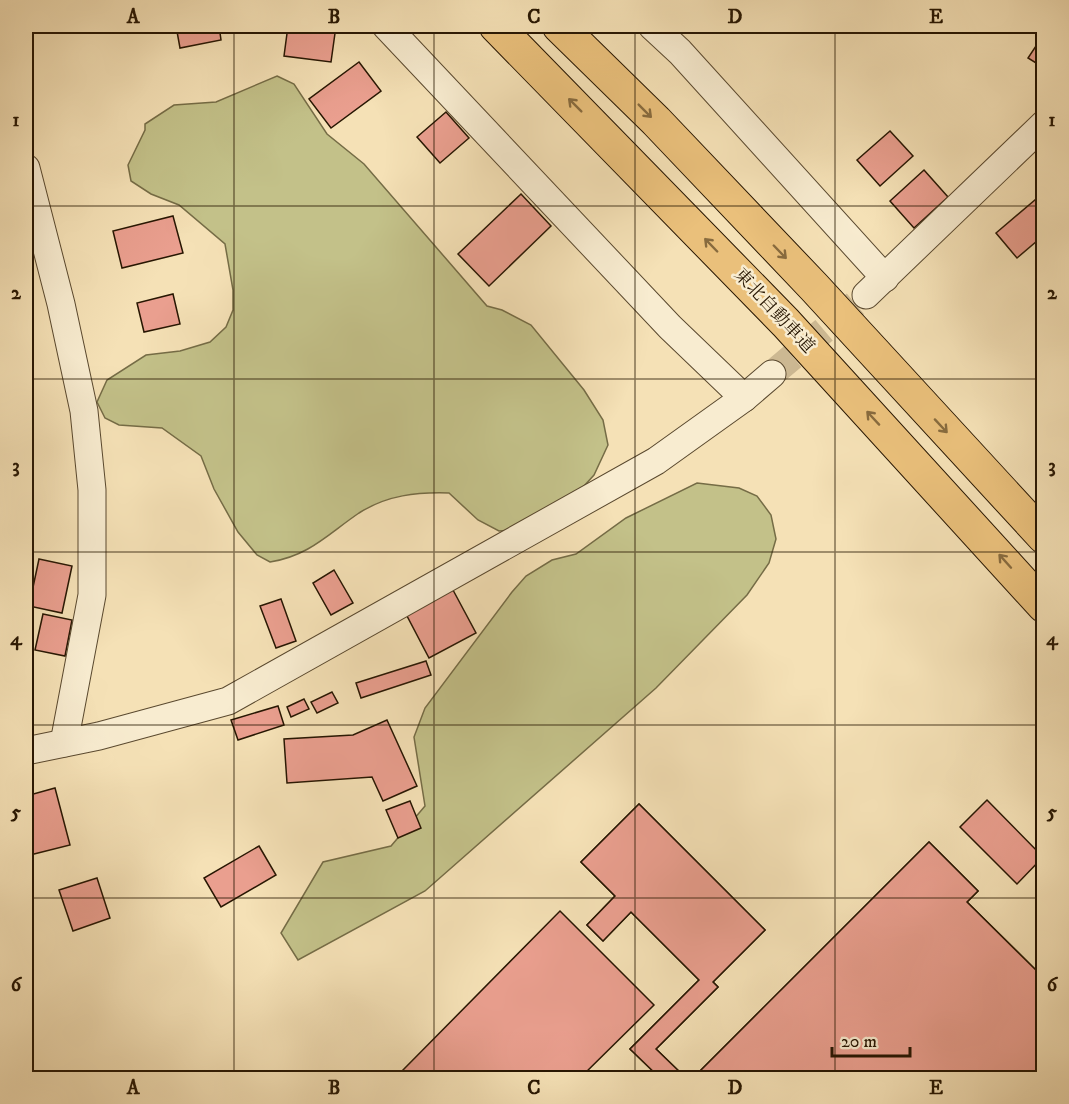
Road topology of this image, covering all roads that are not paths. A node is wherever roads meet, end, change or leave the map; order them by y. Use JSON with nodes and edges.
{"nodes":[{"id":1,"x":386,"y":26,"type":"edge"},
{"id":2,"x":496,"y":26,"type":"edge"},
{"id":3,"x":559,"y":26,"type":"edge"},
{"id":4,"x":652,"y":26,"type":"edge"},
{"id":5,"x":1044,"y":123,"type":"edge"},
{"id":6,"x":26,"y":168,"type":"edge"},
{"id":7,"x":772,"y":374,"type":"tunnel mouth"},
{"id":8,"x":744,"y":398,"type":"junction"},
{"id":9,"x":1044,"y":537,"type":"edge"},
{"id":10,"x":1044,"y":606,"type":"edge"},
{"id":11,"x":64,"y":743,"type":"junction"},
{"id":12,"x":26,"y":751,"type":"edge"}],
"edges":[{"from":1,"to":8,"type":"street"},
{"from":10,"to":2,"type":"highway","name":"東北自動車道","one_way":true},
{"from":3,"to":9,"type":"highway","one_way":true},
{"from":4,"to":5,"type":"street"},
{"from":6,"to":11,"type":"street"},
{"from":7,"to":8,"type":"street"},
{"from":8,"to":11,"type":"street"},
{"from":11,"to":12,"type":"street"}]}
